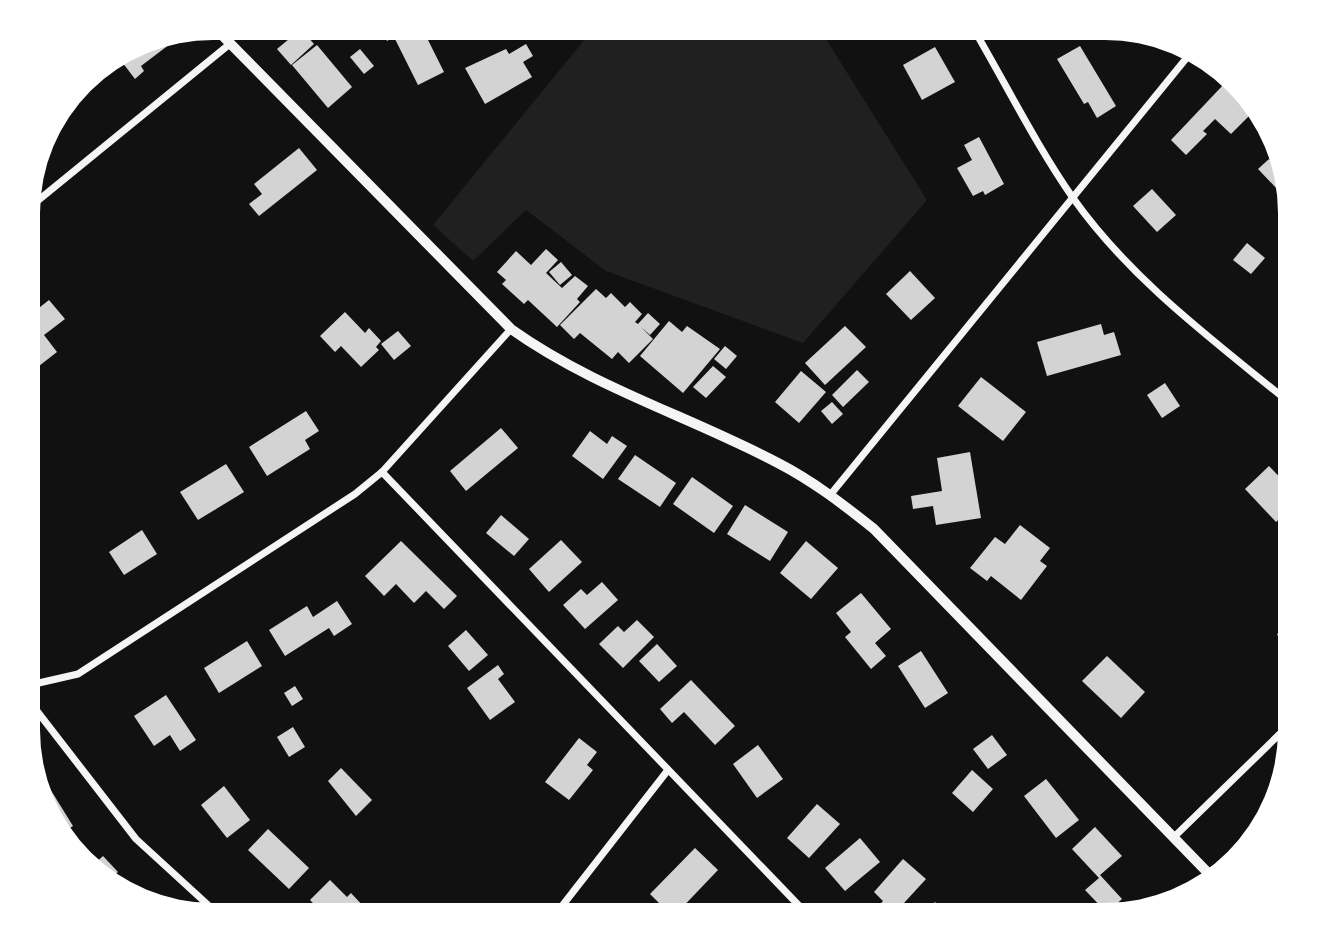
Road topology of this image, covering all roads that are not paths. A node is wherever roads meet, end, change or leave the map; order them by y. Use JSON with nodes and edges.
{"nodes":[{"id":1,"x":228,"y":40,"type":"edge"},
{"id":2,"x":981,"y":41,"type":"edge"},
{"id":3,"x":231,"y":43,"type":"junction"},
{"id":4,"x":1185,"y":60,"type":"edge"},
{"id":5,"x":41,"y":198,"type":"edge"},
{"id":6,"x":1074,"y":199,"type":"junction"},
{"id":7,"x":511,"y":329,"type":"junction"},
{"id":8,"x":1277,"y":392,"type":"edge"},
{"id":9,"x":382,"y":472,"type":"junction"},
{"id":10,"x":831,"y":494,"type":"junction"},
{"id":11,"x":41,"y":683,"type":"edge"},
{"id":12,"x":41,"y":716,"type":"edge"},
{"id":13,"x":1277,"y":737,"type":"edge"},
{"id":14,"x":668,"y":770,"type":"junction"},
{"id":15,"x":1174,"y":837,"type":"junction"},
{"id":16,"x":1206,"y":870,"type":"edge"},
{"id":17,"x":205,"y":902,"type":"edge"},
{"id":18,"x":565,"y":902,"type":"edge"},
{"id":19,"x":796,"y":903,"type":"edge"}],
"edges":[{"from":1,"to":3,"type":"street"},
{"from":2,"to":6,"type":"street"},
{"from":3,"to":5,"type":"street"},
{"from":3,"to":7,"type":"street"},
{"from":4,"to":6,"type":"street"},
{"from":6,"to":8,"type":"street"},
{"from":6,"to":10,"type":"street"},
{"from":7,"to":9,"type":"street"},
{"from":7,"to":10,"type":"street"},
{"from":9,"to":11,"type":"street"},
{"from":9,"to":14,"type":"street"},
{"from":10,"to":15,"type":"street"},
{"from":12,"to":17,"type":"street"},
{"from":13,"to":15,"type":"street"},
{"from":14,"to":18,"type":"street"},
{"from":14,"to":19,"type":"street"},
{"from":15,"to":16,"type":"street"}]}
